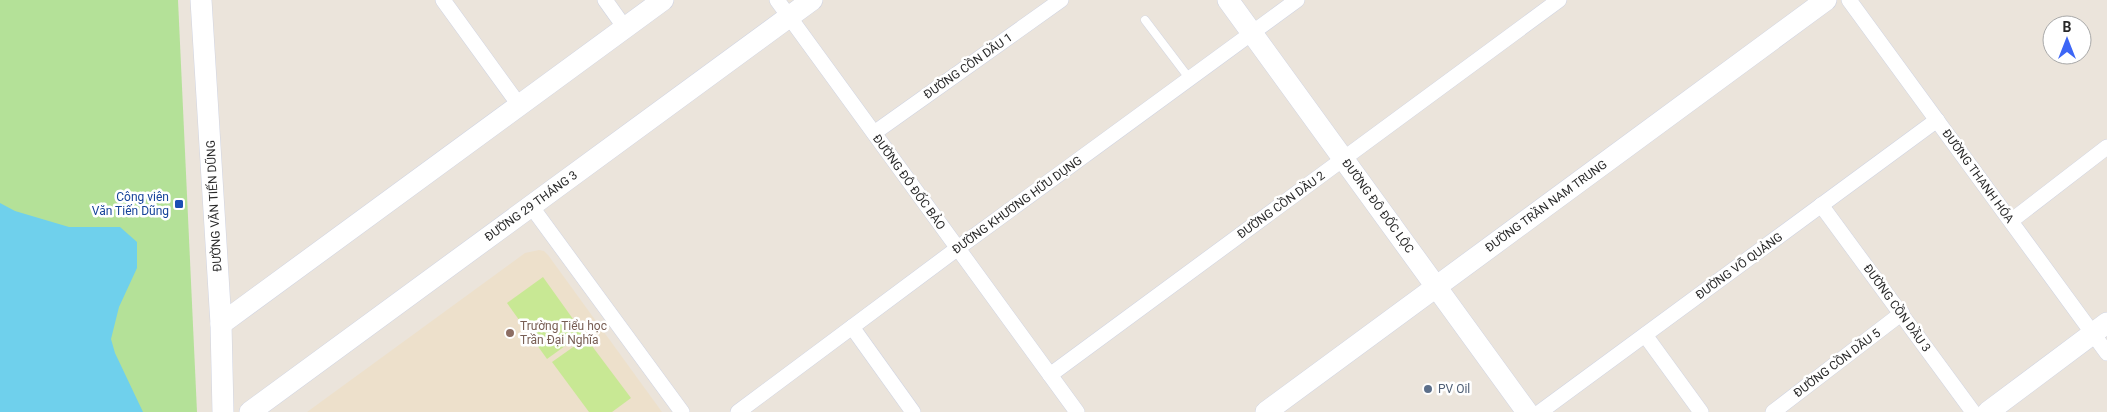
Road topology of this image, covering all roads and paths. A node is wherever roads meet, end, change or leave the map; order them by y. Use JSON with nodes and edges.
{"nodes":[{"id":1,"x":202,"y":0,"type":"edge"},
{"id":2,"x":443,"y":0,"type":"edge"},
{"id":3,"x":605,"y":0,"type":"edge"},
{"id":4,"x":663,"y":0,"type":"edge"},
{"id":5,"x":812,"y":0,"type":"edge"},
{"id":6,"x":1061,"y":0,"type":"edge"},
{"id":7,"x":1228,"y":0,"type":"edge"},
{"id":8,"x":1297,"y":0,"type":"edge"},
{"id":9,"x":1559,"y":0,"type":"edge"},
{"id":10,"x":1826,"y":0,"type":"edge"},
{"id":11,"x":1849,"y":0,"type":"edge"},
{"id":12,"x":783,"y":8,"type":"edge"},
{"id":13,"x":1145,"y":20,"type":"dead end"},
{"id":14,"x":625,"y":28,"type":"junction"},
{"id":15,"x":1252,"y":33,"type":"junction"},
{"id":16,"x":1189,"y":78,"type":"junction"},
{"id":17,"x":519,"y":105,"type":"junction"},
{"id":18,"x":1937,"y":120,"type":"junction"},
{"id":19,"x":874,"y":133,"type":"junction"},
{"id":20,"x":2107,"y":146,"type":"edge"},
{"id":21,"x":1344,"y":159,"type":"junction"},
{"id":22,"x":1821,"y":205,"type":"junction"},
{"id":23,"x":531,"y":206,"type":"junction"},
{"id":24,"x":2011,"y":221,"type":"junction"},
{"id":25,"x":958,"y":248,"type":"junction"},
{"id":26,"x":1436,"y":286,"type":"junction"},
{"id":27,"x":1902,"y":313,"type":"junction"},
{"id":28,"x":221,"y":324,"type":"junction"},
{"id":29,"x":852,"y":327,"type":"junction"},
{"id":30,"x":2100,"y":328,"type":"edge"},
{"id":31,"x":1645,"y":335,"type":"junction"},
{"id":32,"x":2107,"y":353,"type":"edge"},
{"id":33,"x":1050,"y":375,"type":"junction"},
{"id":34,"x":223,"y":412,"type":"edge"},
{"id":35,"x":250,"y":412,"type":"edge"},
{"id":36,"x":682,"y":412,"type":"edge"},
{"id":37,"x":738,"y":412,"type":"edge"},
{"id":38,"x":913,"y":412,"type":"edge"},
{"id":39,"x":1077,"y":412,"type":"edge"},
{"id":40,"x":1266,"y":412,"type":"edge"},
{"id":41,"x":1527,"y":412,"type":"edge"},
{"id":42,"x":1540,"y":412,"type":"edge"},
{"id":43,"x":1701,"y":412,"type":"edge"},
{"id":44,"x":1773,"y":412,"type":"edge"},
{"id":45,"x":1973,"y":412,"type":"edge"},
{"id":46,"x":1988,"y":412,"type":"edge"}],
"edges":[{"from":1,"to":28,"type":"street","name":"ĐƯỜNG VĂN TIẾN DŨNG"},
{"from":2,"to":17,"type":"street"},
{"from":3,"to":14,"type":"street"},
{"from":4,"to":14,"type":"street"},
{"from":5,"to":12,"type":"street","name":"ĐƯỜNG 29 THÁNG 3"},
{"from":6,"to":19,"type":"street","name":"ĐƯỜNG CỒN DẦU 1"},
{"from":7,"to":15,"type":"street","name":"ĐƯỜNG ĐÔ ĐỐC LỘC"},
{"from":8,"to":15,"type":"street","name":"ĐƯỜNG KHƯƠNG HỮU DỤNG"},
{"from":9,"to":21,"type":"street","name":"ĐƯỜNG CỒN DẦU 2"},
{"from":10,"to":26,"type":"street","name":"ĐƯỜNG TRẦN NAM TRUNG"},
{"from":11,"to":18,"type":"street","name":"ĐƯỜNG THANH HÓA"},
{"from":12,"to":19,"type":"street","name":"ĐƯỜNG ĐÔ ĐỐC BẢO"},
{"from":12,"to":23,"type":"street","name":"ĐƯỜNG 29 THÁNG 3"},
{"from":13,"to":16,"type":"lane"},
{"from":14,"to":17,"type":"street"},
{"from":15,"to":16,"type":"street","name":"ĐƯỜNG KHƯƠNG HỮU DỤNG"},
{"from":15,"to":21,"type":"street","name":"ĐƯỜNG ĐÔ ĐỐC LỘC"},
{"from":16,"to":25,"type":"street","name":"ĐƯỜNG KHƯƠNG HỮU DỤNG"},
{"from":17,"to":28,"type":"street"},
{"from":18,"to":22,"type":"street","name":"ĐƯỜNG VÕ QUẢNG"},
{"from":18,"to":24,"type":"street","name":"ĐƯỜNG THANH HÓA"},
{"from":19,"to":25,"type":"street","name":"ĐƯỜNG ĐÔ ĐỐC BẢO"},
{"from":20,"to":24,"type":"street"},
{"from":21,"to":26,"type":"street","name":"ĐƯỜNG ĐÔ ĐỐC LỘC"},
{"from":21,"to":33,"type":"street","name":"ĐƯỜNG CỒN DẦU 2"},
{"from":22,"to":27,"type":"street","name":"ĐƯỜNG CỒN DẦU 3"},
{"from":22,"to":31,"type":"street","name":"ĐƯỜNG VÕ QUẢNG"},
{"from":23,"to":35,"type":"street","name":"ĐƯỜNG 29 THÁNG 3"},
{"from":23,"to":36,"type":"street"},
{"from":24,"to":30,"type":"street","name":"ĐƯỜNG THANH HÓA"},
{"from":25,"to":29,"type":"street","name":"ĐƯỜNG KHƯƠNG HỮU DỤNG"},
{"from":25,"to":33,"type":"street","name":"ĐƯỜNG ĐÔ ĐỐC BẢO"},
{"from":26,"to":40,"type":"street","name":"ĐƯỜNG TRẦN NAM TRUNG"},
{"from":26,"to":41,"type":"street","name":"ĐƯỜNG ĐÔ ĐỐC LỘC"},
{"from":27,"to":44,"type":"street","name":"ĐƯỜNG CỒN DẦU 5"},
{"from":27,"to":45,"type":"street","name":"ĐƯỜNG CỒN DẦU 3"},
{"from":28,"to":34,"type":"street","name":"ĐƯỜNG VĂN TIẾN DŨNG"},
{"from":29,"to":37,"type":"street","name":"ĐƯỜNG KHƯƠNG HỮU DỤNG"},
{"from":29,"to":38,"type":"street"},
{"from":30,"to":32,"type":"street","name":"ĐƯỜNG THANH HÓA"},
{"from":30,"to":46,"type":"street"},
{"from":31,"to":42,"type":"street","name":"ĐƯỜNG VÕ QUẢNG"},
{"from":31,"to":43,"type":"street"},
{"from":33,"to":39,"type":"street","name":"ĐƯỜNG ĐÔ ĐỐC BẢO"}]}
